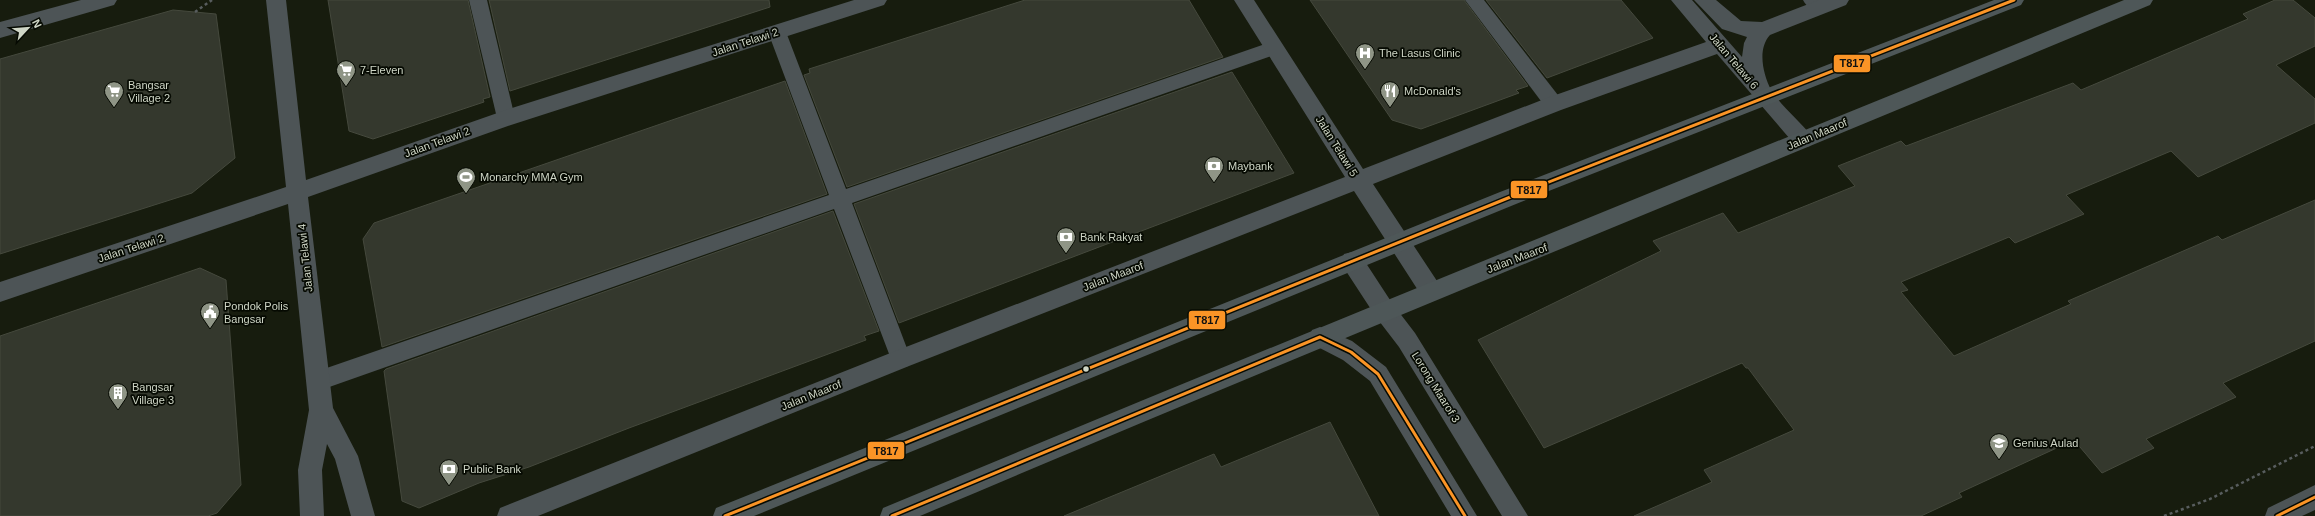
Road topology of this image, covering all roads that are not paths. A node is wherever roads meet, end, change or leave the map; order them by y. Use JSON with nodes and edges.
{"nodes":[{"id":1,"x":106,"y":0,"type":"edge"},
{"id":2,"x":276,"y":0,"type":"edge"},
{"id":3,"x":478,"y":0,"type":"edge"},
{"id":4,"x":877,"y":0,"type":"edge"},
{"id":5,"x":1244,"y":0,"type":"edge"},
{"id":6,"x":1474,"y":0,"type":"edge"},
{"id":7,"x":1681,"y":0,"type":"edge"},
{"id":8,"x":1704,"y":0,"type":"edge"},
{"id":9,"x":1839,"y":0,"type":"edge"},
{"id":10,"x":2014,"y":0,"type":"edge"},
{"id":11,"x":2143,"y":0,"type":"edge"},
{"id":12,"x":1816,"y":4,"type":"edge"},
{"id":13,"x":0,"y":30,"type":"edge"},
{"id":14,"x":1763,"y":30,"type":"junction"},
{"id":15,"x":777,"y":32,"type":"junction"},
{"id":16,"x":1721,"y":45,"type":"junction"},
{"id":17,"x":1274,"y":48,"type":"junction"},
{"id":18,"x":1764,"y":97,"type":"junction"},
{"id":19,"x":1554,"y":104,"type":"junction"},
{"id":20,"x":506,"y":118,"type":"junction"},
{"id":21,"x":1803,"y":140,"type":"junction"},
{"id":22,"x":1358,"y":181,"type":"junction"},
{"id":23,"x":298,"y":192,"type":"junction"},
{"id":24,"x":840,"y":199,"type":"junction"},
{"id":25,"x":1398,"y":243,"type":"junction"},
{"id":26,"x":1352,"y":261,"type":"junction"},
{"id":27,"x":1431,"y":291,"type":"junction"},
{"id":28,"x":0,"y":292,"type":"edge"},
{"id":29,"x":1384,"y":310,"type":"junction"},
{"id":30,"x":1320,"y":337,"type":"junction"},
{"id":31,"x":900,"y":359,"type":"junction"},
{"id":32,"x":318,"y":381,"type":"junction"},
{"id":33,"x":321,"y":410,"type":"junction"},
{"id":34,"x":2315,"y":497,"type":"edge"},
{"id":35,"x":312,"y":516,"type":"edge"},
{"id":36,"x":362,"y":516,"type":"edge"},
{"id":37,"x":509,"y":516,"type":"edge"},
{"id":38,"x":725,"y":516,"type":"edge"},
{"id":39,"x":892,"y":516,"type":"edge"},
{"id":40,"x":1465,"y":516,"type":"edge"},
{"id":41,"x":1516,"y":516,"type":"edge"},
{"id":42,"x":2277,"y":516,"type":"edge"}],
"edges":[{"from":1,"to":13,"type":"street"},
{"from":2,"to":23,"type":"street","name":"Jalan Telawi 4"},
{"from":3,"to":20,"type":"lane"},
{"from":4,"to":15,"type":"street","name":"Jalan Telawi 2"},
{"from":5,"to":17,"type":"street","name":"Jalan Telawi 5"},
{"from":6,"to":19,"type":"lane"},
{"from":7,"to":16,"type":"street","name":"Jalan Telawi 6"},
{"from":8,"to":14,"type":"street","name":"Jalan Telawi 6"},
{"from":9,"to":12,"type":"street"},
{"from":10,"to":18,"type":"main road"},
{"from":11,"to":21,"type":"main road","name":"Jalan Maarof"},
{"from":12,"to":14,"type":"street"},
{"from":14,"to":18,"type":"street"},
{"from":15,"to":20,"type":"street","name":"Jalan Telawi 2"},
{"from":15,"to":24,"type":"lane"},
{"from":16,"to":18,"type":"street","name":"Jalan Telawi 6"},
{"from":16,"to":19,"type":"street","name":"Jalan Maarof"},
{"from":17,"to":22,"type":"street","name":"Jalan Telawi 5"},
{"from":17,"to":24,"type":"lane"},
{"from":18,"to":21,"type":"street","name":"Jalan Telawi 6"},
{"from":18,"to":25,"type":"main road"},
{"from":19,"to":22,"type":"street","name":"Jalan Maarof"},
{"from":20,"to":23,"type":"street","name":"Jalan Telawi 2"},
{"from":21,"to":27,"type":"main road","name":"Jalan Maarof"},
{"from":22,"to":25,"type":"street","name":"Jalan Telawi 5"},
{"from":22,"to":31,"type":"street","name":"Jalan Maarof"},
{"from":23,"to":28,"type":"street","name":"Jalan Telawi 2"},
{"from":23,"to":32,"type":"street","name":"Jalan Telawi 4"},
{"from":24,"to":31,"type":"lane"},
{"from":24,"to":32,"type":"lane"},
{"from":25,"to":26,"type":"main road"},
{"from":25,"to":27,"type":"street","name":"Jalan Telawi 5"},
{"from":26,"to":29,"type":"street","name":"Lorong Maarof 3"},
{"from":26,"to":38,"type":"main road"},
{"from":27,"to":29,"type":"main road","name":"Jalan Maarof"},
{"from":29,"to":30,"type":"main road","name":"Jalan Maarof"},
{"from":29,"to":41,"type":"street","name":"Lorong Maarof 3"},
{"from":30,"to":39,"type":"main road","name":"Jalan Maarof"},
{"from":30,"to":40,"type":"street"},
{"from":31,"to":37,"type":"street","name":"Jalan Maarof"},
{"from":32,"to":33,"type":"street","name":"Jalan Telawi 4"},
{"from":33,"to":35,"type":"street","name":"Jalan Telawi 4"},
{"from":33,"to":36,"type":"street"},
{"from":34,"to":42,"type":"street"}]}
